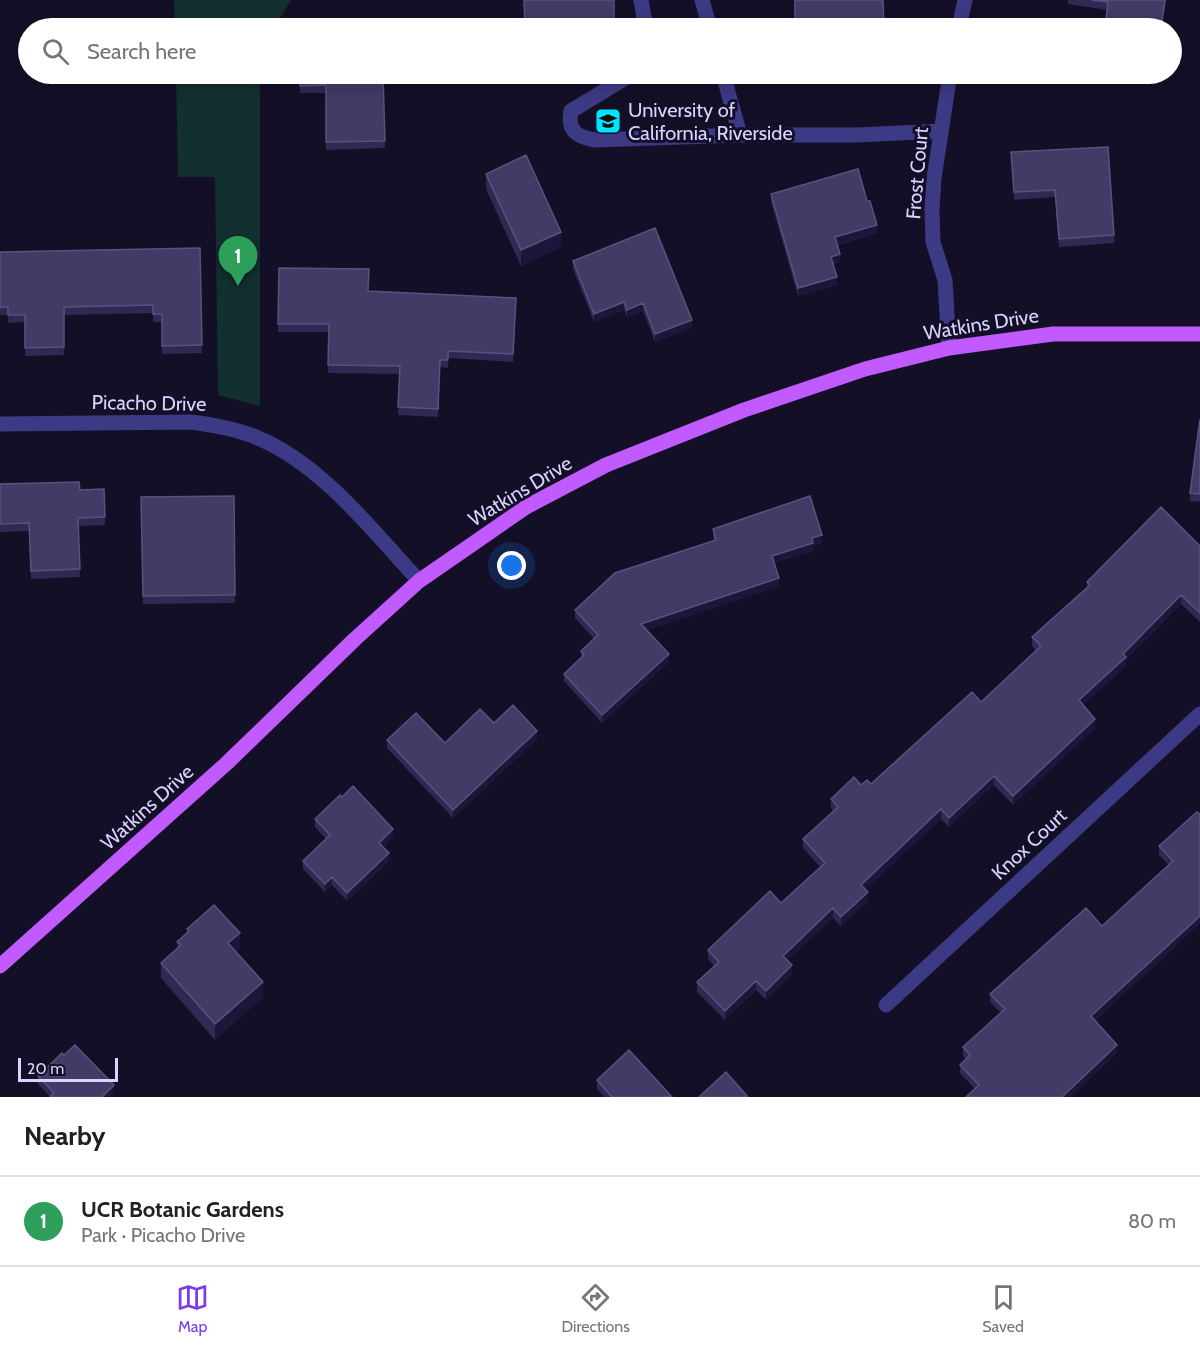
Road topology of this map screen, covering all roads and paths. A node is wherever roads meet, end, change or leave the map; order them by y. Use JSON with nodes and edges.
{"nodes":[{"id":1,"x":641,"y":0,"type":"edge"},
{"id":2,"x":702,"y":0,"type":"edge"},
{"id":3,"x":965,"y":0,"type":"edge"},
{"id":4,"x":644,"y":18,"type":"edge"},
{"id":5,"x":707,"y":18,"type":"edge"},
{"id":6,"x":961,"y":18,"type":"edge"},
{"id":7,"x":616,"y":84,"type":"edge"},
{"id":8,"x":726,"y":84,"type":"edge"},
{"id":9,"x":948,"y":84,"type":"edge"},
{"id":10,"x":941,"y":131,"type":"junction"},
{"id":11,"x":740,"y":135,"type":"junction"},
{"id":12,"x":1200,"y":334,"type":"edge"},
{"id":13,"x":949,"y":348,"type":"junction"},
{"id":14,"x":0,"y":424,"type":"edge"},
{"id":15,"x":419,"y":581,"type":"junction"},
{"id":16,"x":1200,"y":714,"type":"edge"},
{"id":17,"x":0,"y":966,"type":"edge"},
{"id":18,"x":886,"y":1005,"type":"dead end"}],
"edges":[{"from":1,"to":4,"type":"street"},
{"from":2,"to":5,"type":"street"},
{"from":3,"to":6,"type":"street"},
{"from":7,"to":11,"type":"street"},
{"from":8,"to":11,"type":"street"},
{"from":9,"to":10,"type":"street","name":"Frost Court"},
{"from":10,"to":11,"type":"street"},
{"from":10,"to":13,"type":"street","name":"Frost Court"},
{"from":12,"to":13,"type":"main road","name":"Watkins Drive"},
{"from":13,"to":15,"type":"main road","name":"Watkins Drive"},
{"from":14,"to":15,"type":"street","name":"Picacho Drive"},
{"from":15,"to":17,"type":"main road","name":"Watkins Drive"},
{"from":16,"to":18,"type":"street","name":"Knox Court"}]}
